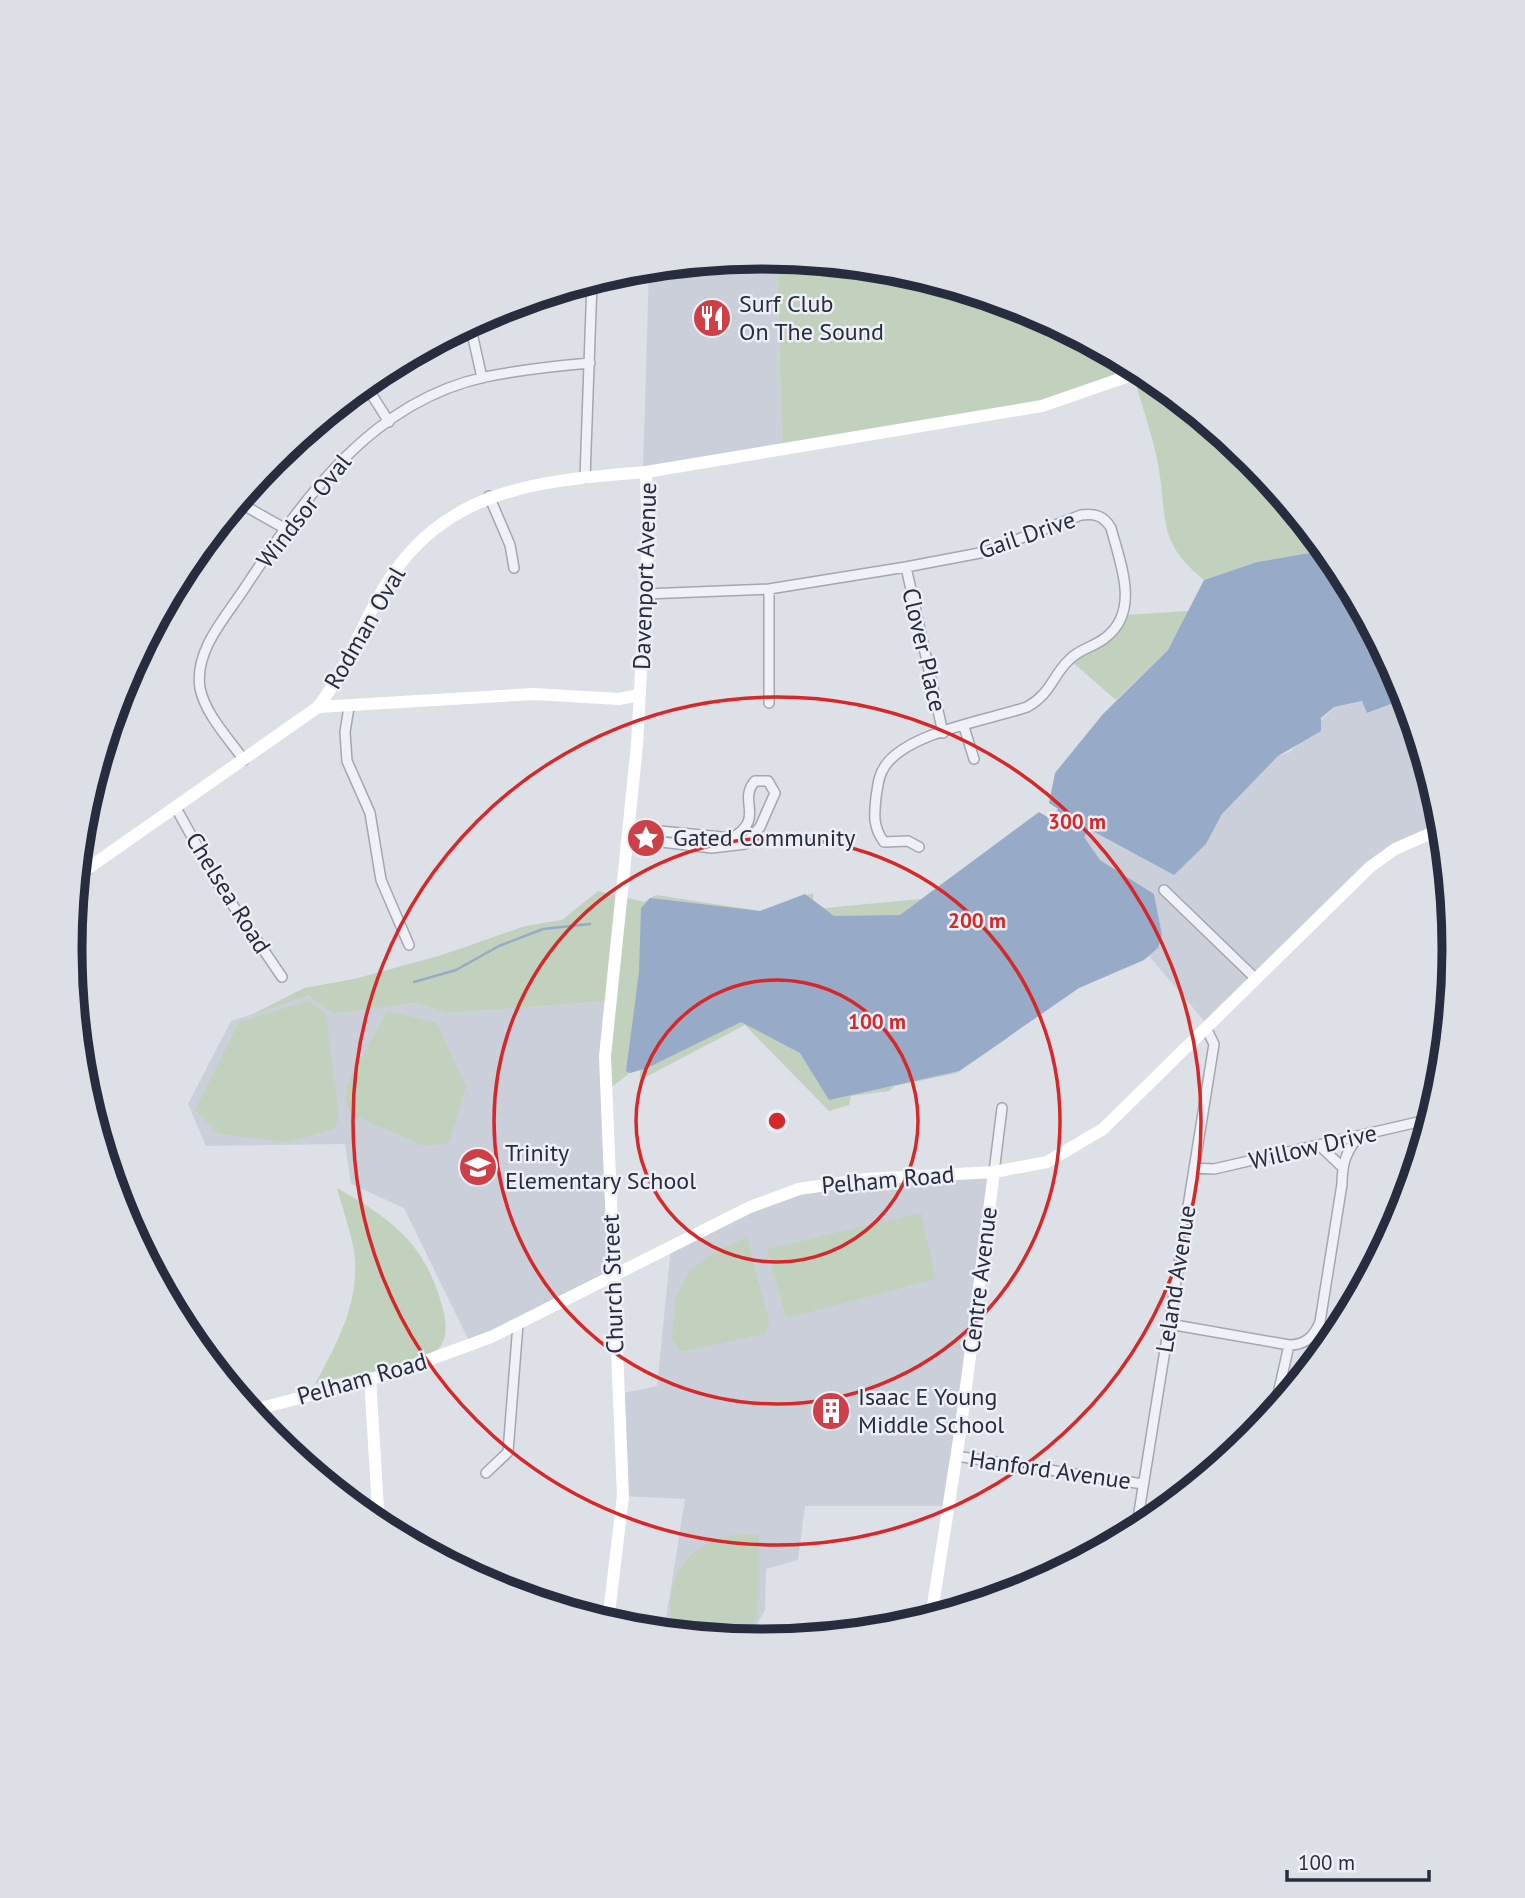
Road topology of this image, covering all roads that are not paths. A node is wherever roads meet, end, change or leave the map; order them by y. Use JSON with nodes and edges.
{"nodes":[{"id":1,"x":592,"y":291,"type":"edge"},
{"id":2,"x":472,"y":334,"type":"edge"},
{"id":3,"x":590,"y":363,"type":"junction"},
{"id":4,"x":1129,"y":376,"type":"edge"},
{"id":5,"x":482,"y":378,"type":"junction"},
{"id":6,"x":371,"y":393,"type":"edge"},
{"id":7,"x":389,"y":422,"type":"junction"},
{"id":8,"x":646,"y":472,"type":"junction"},
{"id":9,"x":585,"y":478,"type":"junction"},
{"id":10,"x":489,"y":496,"type":"junction"},
{"id":11,"x":246,"y":506,"type":"edge"},
{"id":12,"x":284,"y":528,"type":"junction"},
{"id":13,"x":906,"y":567,"type":"junction"},
{"id":14,"x":514,"y":568,"type":"dead end"},
{"id":15,"x":769,"y":589,"type":"junction"},
{"id":16,"x":645,"y":594,"type":"junction"},
{"id":17,"x":639,"y":695,"type":"junction"},
{"id":18,"x":768,"y":703,"type":"dead end"},
{"id":19,"x":317,"y":707,"type":"junction"},
{"id":20,"x":349,"y":707,"type":"junction"},
{"id":21,"x":964,"y":727,"type":"junction"},
{"id":22,"x":943,"y":733,"type":"junction"},
{"id":23,"x":244,"y":760,"type":"junction"},
{"id":24,"x":974,"y":760,"type":"dead end"},
{"id":25,"x":176,"y":808,"type":"junction"},
{"id":26,"x":629,"y":833,"type":"junction"},
{"id":27,"x":1433,"y":833,"type":"edge"},
{"id":28,"x":919,"y":847,"type":"dead end"},
{"id":29,"x":87,"y":869,"type":"edge"},
{"id":30,"x":1164,"y":890,"type":"dead end"},
{"id":31,"x":409,"y":945,"type":"dead end"},
{"id":32,"x":282,"y":977,"type":"dead end"},
{"id":33,"x":1255,"y":978,"type":"junction"},
{"id":34,"x":1206,"y":1028,"type":"junction"},
{"id":35,"x":1002,"y":1108,"type":"dead end"},
{"id":36,"x":1421,"y":1121,"type":"edge"},
{"id":37,"x":1359,"y":1136,"type":"junction"},
{"id":38,"x":1320,"y":1145,"type":"junction"},
{"id":39,"x":1342,"y":1167,"type":"junction"},
{"id":40,"x":1194,"y":1168,"type":"junction"},
{"id":41,"x":994,"y":1172,"type":"junction"},
{"id":42,"x":613,"y":1275,"type":"junction"},
{"id":43,"x":518,"y":1324,"type":"junction"},
{"id":44,"x":1169,"y":1324,"type":"junction"},
{"id":45,"x":1289,"y":1345,"type":"junction"},
{"id":46,"x":370,"y":1378,"type":"junction"},
{"id":47,"x":1278,"y":1393,"type":"edge"},
{"id":48,"x":260,"y":1408,"type":"edge"},
{"id":49,"x":956,"y":1456,"type":"junction"},
{"id":50,"x":486,"y":1473,"type":"dead end"},
{"id":51,"x":1143,"y":1484,"type":"junction"},
{"id":52,"x":378,"y":1510,"type":"edge"},
{"id":53,"x":1138,"y":1516,"type":"edge"},
{"id":54,"x":933,"y":1607,"type":"edge"},
{"id":55,"x":609,"y":1611,"type":"edge"}],
"edges":[{"from":1,"to":3,"type":"street"},
{"from":2,"to":5,"type":"street"},
{"from":3,"to":5,"type":"street","name":"Windsor Oval"},
{"from":3,"to":9,"type":"street"},
{"from":4,"to":8,"type":"street","name":"Davenport Avenue"},
{"from":5,"to":7,"type":"street","name":"Windsor Oval"},
{"from":6,"to":7,"type":"street"},
{"from":7,"to":12,"type":"street","name":"Windsor Oval"},
{"from":8,"to":9,"type":"street","name":"Rodman Oval"},
{"from":8,"to":16,"type":"street","name":"Davenport Avenue"},
{"from":9,"to":10,"type":"street","name":"Rodman Oval"},
{"from":10,"to":14,"type":"street"},
{"from":10,"to":19,"type":"street","name":"Rodman Oval"},
{"from":11,"to":12,"type":"street"},
{"from":12,"to":23,"type":"street","name":"Windsor Oval"},
{"from":13,"to":15,"type":"street","name":"Gail Drive"},
{"from":13,"to":21,"type":"street","name":"Gail Drive"},
{"from":13,"to":22,"type":"street","name":"Clover Place"},
{"from":15,"to":16,"type":"street","name":"Gail Drive"},
{"from":15,"to":18,"type":"street"},
{"from":16,"to":17,"type":"street","name":"Davenport Avenue"},
{"from":17,"to":20,"type":"street","name":"Davenport Avenue"},
{"from":17,"to":26,"type":"street","name":"Church Street"},
{"from":19,"to":20,"type":"street","name":"Davenport Avenue"},
{"from":19,"to":23,"type":"street"},
{"from":20,"to":31,"type":"street"},
{"from":21,"to":22,"type":"street","name":"Gail Drive"},
{"from":21,"to":24,"type":"street","name":"Clover Place"},
{"from":22,"to":28,"type":"street","name":"Gail Drive"},
{"from":23,"to":25,"type":"street"},
{"from":25,"to":29,"type":"street"},
{"from":25,"to":32,"type":"street","name":"Chelsea Road"},
{"from":26,"to":26,"type":"street"},
{"from":26,"to":42,"type":"street","name":"Church Street"},
{"from":27,"to":33,"type":"street","name":"Pelham Road"},
{"from":30,"to":33,"type":"street"},
{"from":33,"to":34,"type":"street","name":"Pelham Road"},
{"from":34,"to":40,"type":"street","name":"Leland Avenue"},
{"from":34,"to":41,"type":"street","name":"Pelham Road"},
{"from":35,"to":41,"type":"street","name":"Centre Avenue"},
{"from":36,"to":37,"type":"street","name":"Willow Drive"},
{"from":37,"to":38,"type":"street","name":"Willow Drive"},
{"from":37,"to":39,"type":"street"},
{"from":38,"to":39,"type":"street"},
{"from":38,"to":40,"type":"street","name":"Willow Drive"},
{"from":39,"to":45,"type":"street"},
{"from":40,"to":44,"type":"street","name":"Leland Avenue"},
{"from":41,"to":42,"type":"street","name":"Pelham Road"},
{"from":41,"to":49,"type":"street","name":"Centre Avenue"},
{"from":42,"to":43,"type":"street","name":"Pelham Road"},
{"from":42,"to":55,"type":"street","name":"Church Street"},
{"from":43,"to":46,"type":"street","name":"Pelham Road"},
{"from":43,"to":50,"type":"street"},
{"from":44,"to":45,"type":"street"},
{"from":44,"to":51,"type":"street","name":"Leland Avenue"},
{"from":45,"to":47,"type":"street"},
{"from":46,"to":48,"type":"street","name":"Pelham Road"},
{"from":46,"to":52,"type":"street"},
{"from":49,"to":51,"type":"street","name":"Hanford Avenue"},
{"from":49,"to":54,"type":"street","name":"Centre Avenue"},
{"from":51,"to":53,"type":"street","name":"Leland Avenue"}]}
